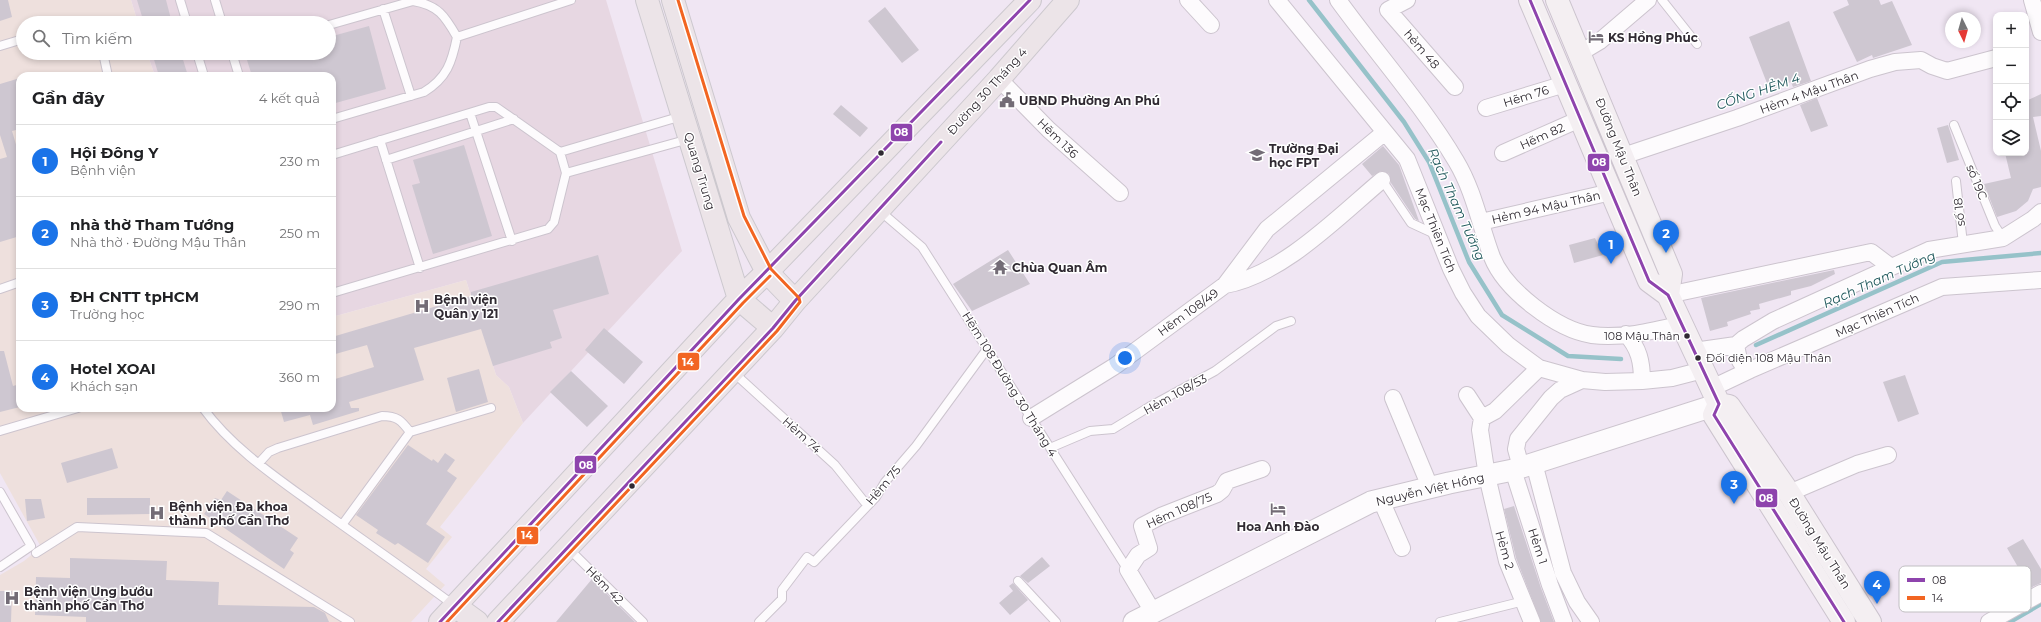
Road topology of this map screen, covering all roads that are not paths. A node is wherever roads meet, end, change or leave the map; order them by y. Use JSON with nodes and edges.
{"nodes":[{"id":1,"x":180,"y":0,"type":"edge"},
{"id":2,"x":215,"y":0,"type":"edge"},
{"id":3,"x":571,"y":0,"type":"edge"},
{"id":4,"x":646,"y":0,"type":"edge"},
{"id":5,"x":674,"y":0,"type":"edge"},
{"id":6,"x":1030,"y":0,"type":"edge"},
{"id":7,"x":1068,"y":0,"type":"edge"},
{"id":8,"x":1188,"y":0,"type":"edge"},
{"id":9,"x":1277,"y":0,"type":"edge"},
{"id":10,"x":1338,"y":0,"type":"edge"},
{"id":11,"x":1407,"y":0,"type":"edge"},
{"id":12,"x":1530,"y":0,"type":"edge"},
{"id":13,"x":1557,"y":0,"type":"edge"},
{"id":14,"x":1648,"y":0,"type":"edge"},
{"id":15,"x":1662,"y":0,"type":"edge"},
{"id":16,"x":2032,"y":0,"type":"edge"},
{"id":17,"x":388,"y":5,"type":"edge"},
{"id":18,"x":185,"y":16,"type":"edge"},
{"id":19,"x":220,"y":16,"type":"edge"},
{"id":20,"x":336,"y":23,"type":"edge"},
{"id":21,"x":1211,"y":25,"type":"dead end"},
{"id":22,"x":2041,"y":32,"type":"edge"},
{"id":23,"x":457,"y":36,"type":"junction"},
{"id":24,"x":16,"y":40,"type":"edge"},
{"id":25,"x":1697,"y":44,"type":"dead end"},
{"id":26,"x":0,"y":46,"type":"edge"},
{"id":27,"x":1580,"y":53,"type":"junction"},
{"id":28,"x":1993,"y":59,"type":"edge"},
{"id":29,"x":105,"y":60,"type":"edge"},
{"id":30,"x":199,"y":60,"type":"edge"},
{"id":31,"x":235,"y":60,"type":"edge"},
{"id":32,"x":107,"y":72,"type":"edge"},
{"id":33,"x":203,"y":72,"type":"edge"},
{"id":34,"x":238,"y":72,"type":"edge"},
{"id":35,"x":999,"y":79,"type":"junction"},
{"id":36,"x":1565,"y":84,"type":"junction"},
{"id":37,"x":1455,"y":87,"type":"dead end"},
{"id":38,"x":411,"y":96,"type":"junction"},
{"id":39,"x":1486,"y":108,"type":"dead end"},
{"id":40,"x":470,"y":112,"type":"junction"},
{"id":41,"x":683,"y":116,"type":"junction"},
{"id":42,"x":336,"y":118,"type":"edge"},
{"id":43,"x":514,"y":119,"type":"junction"},
{"id":44,"x":1580,"y":119,"type":"junction"},
{"id":45,"x":1954,"y":125,"type":"dead end"},
{"id":46,"x":476,"y":131,"type":"junction"},
{"id":47,"x":1385,"y":132,"type":"junction"},
{"id":48,"x":690,"y":138,"type":"junction"},
{"id":49,"x":380,"y":140,"type":"junction"},
{"id":50,"x":560,"y":152,"type":"junction"},
{"id":51,"x":1503,"y":153,"type":"dead end"},
{"id":52,"x":336,"y":154,"type":"edge"},
{"id":53,"x":1623,"y":156,"type":"junction"},
{"id":54,"x":386,"y":160,"type":"junction"},
{"id":55,"x":566,"y":173,"type":"junction"},
{"id":56,"x":1382,"y":180,"type":"joint"},
{"id":57,"x":1956,"y":181,"type":"dead end"},
{"id":58,"x":1612,"y":192,"type":"junction"},
{"id":59,"x":1120,"y":193,"type":"dead end"},
{"id":60,"x":878,"y":210,"type":"junction"},
{"id":61,"x":2041,"y":212,"type":"edge"},
{"id":62,"x":1481,"y":222,"type":"junction"},
{"id":63,"x":1438,"y":235,"type":"junction"},
{"id":64,"x":2003,"y":238,"type":"junction"},
{"id":65,"x":512,"y":241,"type":"junction"},
{"id":66,"x":1963,"y":244,"type":"junction"},
{"id":67,"x":1892,"y":267,"type":"junction"},
{"id":68,"x":420,"y":268,"type":"junction"},
{"id":69,"x":767,"y":272,"type":"junction"},
{"id":70,"x":2041,"y":280,"type":"edge"},
{"id":71,"x":16,"y":283,"type":"edge"},
{"id":72,"x":1225,"y":285,"type":"junction"},
{"id":73,"x":0,"y":289,"type":"edge"},
{"id":74,"x":336,"y":292,"type":"edge"},
{"id":75,"x":1668,"y":295,"type":"junction"},
{"id":76,"x":739,"y":299,"type":"junction"},
{"id":77,"x":795,"y":301,"type":"junction"},
{"id":78,"x":1291,"y":321,"type":"dead end"},
{"id":79,"x":1682,"y":324,"type":"junction"},
{"id":80,"x":773,"y":328,"type":"junction"},
{"id":81,"x":1626,"y":334,"type":"junction"},
{"id":82,"x":1736,"y":345,"type":"junction"},
{"id":83,"x":987,"y":349,"type":"junction"},
{"id":84,"x":1539,"y":368,"type":"junction"},
{"id":85,"x":1750,"y":370,"type":"junction"},
{"id":86,"x":731,"y":371,"type":"junction"},
{"id":87,"x":1582,"y":380,"type":"junction"},
{"id":88,"x":1642,"y":381,"type":"junction"},
{"id":89,"x":1712,"y":384,"type":"junction"},
{"id":90,"x":1467,"y":395,"type":"dead end"},
{"id":91,"x":1393,"y":398,"type":"dead end"},
{"id":92,"x":491,"y":408,"type":"dead end"},
{"id":93,"x":64,"y":412,"type":"edge"},
{"id":94,"x":206,"y":412,"type":"edge"},
{"id":95,"x":1031,"y":418,"type":"junction"},
{"id":96,"x":1482,"y":418,"type":"junction"},
{"id":97,"x":0,"y":431,"type":"edge"},
{"id":98,"x":410,"y":432,"type":"junction"},
{"id":99,"x":1050,"y":448,"type":"junction"},
{"id":100,"x":1888,"y":454,"type":"dead end"},
{"id":101,"x":260,"y":463,"type":"junction"},
{"id":102,"x":1523,"y":466,"type":"junction"},
{"id":103,"x":1262,"y":469,"type":"dead end"},
{"id":104,"x":1487,"y":476,"type":"junction"},
{"id":105,"x":1430,"y":487,"type":"junction"},
{"id":106,"x":0,"y":492,"type":"edge"},
{"id":107,"x":1789,"y":493,"type":"junction"},
{"id":108,"x":1381,"y":500,"type":"junction"},
{"id":109,"x":867,"y":505,"type":"junction"},
{"id":110,"x":342,"y":525,"type":"junction"},
{"id":111,"x":567,"y":547,"type":"junction"},
{"id":112,"x":1402,"y":548,"type":"dead end"},
{"id":113,"x":36,"y":553,"type":"dead end"},
{"id":114,"x":0,"y":567,"type":"edge"},
{"id":115,"x":1128,"y":570,"type":"junction"},
{"id":116,"x":1018,"y":582,"type":"dead end"},
{"id":117,"x":2041,"y":593,"type":"edge"},
{"id":118,"x":2031,"y":599,"type":"edge"},
{"id":119,"x":1524,"y":601,"type":"junction"},
{"id":120,"x":455,"y":606,"type":"junction"},
{"id":121,"x":2008,"y":612,"type":"edge"},
{"id":122,"x":1156,"y":617,"type":"edge"},
{"id":123,"x":500,"y":621,"type":"edge"},
{"id":124,"x":350,"y":622,"type":"edge"},
{"id":125,"x":440,"y":622,"type":"edge"},
{"id":126,"x":477,"y":622,"type":"edge"},
{"id":127,"x":643,"y":622,"type":"edge"},
{"id":128,"x":758,"y":622,"type":"edge"},
{"id":129,"x":1056,"y":622,"type":"edge"},
{"id":130,"x":1134,"y":622,"type":"edge"},
{"id":131,"x":1440,"y":622,"type":"edge"},
{"id":132,"x":1532,"y":622,"type":"edge"},
{"id":133,"x":1564,"y":622,"type":"edge"},
{"id":134,"x":1591,"y":622,"type":"edge"},
{"id":135,"x":1844,"y":622,"type":"edge"},
{"id":136,"x":1870,"y":622,"type":"edge"},
{"id":137,"x":1990,"y":622,"type":"edge"}],
"edges":[{"from":1,"to":18,"type":"lane"},
{"from":2,"to":19,"type":"lane"},
{"from":3,"to":23,"type":"lane"},
{"from":4,"to":41,"type":"main road","name":"Quang Trung"},
{"from":5,"to":69,"type":"main road","name":"Quang Trung"},
{"from":6,"to":69,"type":"main road"},
{"from":7,"to":35,"type":"main road","name":"Đường 30 Tháng 4"},
{"from":8,"to":21,"type":"street"},
{"from":9,"to":47,"type":"street","name":"Mạc Thiên Tích"},
{"from":10,"to":62,"type":"street"},
{"from":11,"to":37,"type":"street","name":"hẻm 48"},
{"from":12,"to":36,"type":"main road","name":"Đường Mậu Thân"},
{"from":13,"to":27,"type":"main road","name":"Đường Mậu Thân"},
{"from":14,"to":27,"type":"street"},
{"from":15,"to":25,"type":"lane"},
{"from":16,"to":22,"type":"street"},
{"from":17,"to":20,"type":"lane"},
{"from":17,"to":23,"type":"lane"},
{"from":17,"to":38,"type":"lane"},
{"from":23,"to":38,"type":"lane"},
{"from":24,"to":26,"type":"lane"},
{"from":27,"to":53,"type":"main road","name":"Đường Mậu Thân"},
{"from":28,"to":53,"type":"street","name":"Hẻm 4 Mậu Thân"},
{"from":29,"to":32,"type":"lane"},
{"from":30,"to":33,"type":"lane"},
{"from":31,"to":34,"type":"lane"},
{"from":35,"to":59,"type":"street","name":"Hẽm 136"},
{"from":35,"to":60,"type":"main road","name":"Đường 30 Tháng 4"},
{"from":36,"to":39,"type":"street","name":"Hẽm 76"},
{"from":36,"to":44,"type":"main road","name":"Đường Mậu Thân"},
{"from":38,"to":42,"type":"lane"},
{"from":40,"to":43,"type":"lane"},
{"from":40,"to":46,"type":"lane"},
{"from":40,"to":49,"type":"lane"},
{"from":41,"to":48,"type":"main road","name":"Quang Trung"},
{"from":41,"to":50,"type":"lane"},
{"from":43,"to":46,"type":"lane"},
{"from":43,"to":50,"type":"lane"},
{"from":44,"to":51,"type":"street","name":"Hẽm 82"},
{"from":44,"to":58,"type":"main road","name":"Đường Mậu Thân"},
{"from":45,"to":64,"type":"lane","name":"số 19C"},
{"from":46,"to":54,"type":"lane"},
{"from":46,"to":65,"type":"lane"},
{"from":47,"to":63,"type":"street","name":"Mạc Thiên Tích"},
{"from":47,"to":72,"type":"street"},
{"from":48,"to":55,"type":"lane"},
{"from":48,"to":76,"type":"main road","name":"Quang Trung"},
{"from":49,"to":52,"type":"lane"},
{"from":49,"to":54,"type":"lane"},
{"from":50,"to":55,"type":"lane"},
{"from":53,"to":75,"type":"main road","name":"Đường Mậu Thân"},
{"from":54,"to":68,"type":"lane"},
{"from":55,"to":65,"type":"lane"},
{"from":56,"to":63,"type":"lane"},
{"from":56,"to":72,"type":"street","name":"Hẽm 108/49"},
{"from":57,"to":66,"type":"lane","name":"số 18"},
{"from":58,"to":62,"type":"street","name":"Hẻm 94 Mậu Thân"},
{"from":58,"to":75,"type":"main road","name":"Đường Mậu Thân"},
{"from":60,"to":77,"type":"main road","name":"Đường 30 Tháng 4"},
{"from":60,"to":83,"type":"lane","name":"Hẽm 108 Đường 30 Tháng 4"},
{"from":61,"to":64,"type":"street","name":"Mạc Thiên Tích"},
{"from":62,"to":81,"type":"street"},
{"from":63,"to":84,"type":"street","name":"Mạc Thiên Tích"},
{"from":64,"to":66,"type":"street","name":"Mạc Thiên Tích"},
{"from":65,"to":68,"type":"lane"},
{"from":66,"to":67,"type":"street","name":"Mạc Thiên Tích"},
{"from":67,"to":75,"type":"street"},
{"from":67,"to":82,"type":"street","name":"Mạc Thiên Tích"},
{"from":68,"to":74,"type":"lane"},
{"from":69,"to":76,"type":"main road"},
{"from":69,"to":77,"type":"main road","name":"Quang Trung"},
{"from":70,"to":85,"type":"street","name":"Mạc Thiên Tích"},
{"from":71,"to":73,"type":"lane"},
{"from":72,"to":95,"type":"street","name":"Hẽm 108/49"},
{"from":75,"to":79,"type":"main road","name":"Đường Mậu Thân"},
{"from":76,"to":80,"type":"main road"},
{"from":76,"to":120,"type":"main road"},
{"from":77,"to":80,"type":"main road","name":"Đường 30 Tháng 4"},
{"from":78,"to":99,"type":"lane","name":"Hẻm 108/53"},
{"from":79,"to":81,"type":"street"},
{"from":79,"to":89,"type":"main road","name":"Đường Mậu Thân"},
{"from":80,"to":86,"type":"main road","name":"Đường 30 Tháng 4"},
{"from":81,"to":88,"type":"street"},
{"from":82,"to":85,"type":"street"},
{"from":82,"to":89,"type":"street","name":"Mạc Thiên Tích"},
{"from":83,"to":95,"type":"lane","name":"Hẽm 108 Đường 30 Tháng 4"},
{"from":83,"to":109,"type":"lane","name":"Hẻm 75"},
{"from":84,"to":87,"type":"street","name":"Mạc Thiên Tích"},
{"from":84,"to":96,"type":"street"},
{"from":85,"to":89,"type":"street","name":"Mạc Thiên Tích"},
{"from":86,"to":109,"type":"lane","name":"Hẻm 74"},
{"from":86,"to":111,"type":"main road","name":"Đường 30 Tháng 4"},
{"from":87,"to":88,"type":"street","name":"Mạc Thiên Tích"},
{"from":87,"to":102,"type":"street"},
{"from":88,"to":89,"type":"street","name":"Mạc Thiên Tích"},
{"from":89,"to":102,"type":"street","name":"Nguyễn Việt Hồng"},
{"from":89,"to":107,"type":"main road","name":"Đường Mậu Thân"},
{"from":89,"to":135,"type":"main road","name":"Đường Mậu Thân"},
{"from":90,"to":96,"type":"street"},
{"from":91,"to":105,"type":"street"},
{"from":92,"to":98,"type":"lane"},
{"from":93,"to":97,"type":"lane"},
{"from":94,"to":101,"type":"lane"},
{"from":95,"to":99,"type":"lane","name":"Hẽm 108 Đường 30 Tháng 4"},
{"from":96,"to":104,"type":"street"},
{"from":98,"to":101,"type":"lane"},
{"from":98,"to":110,"type":"lane"},
{"from":99,"to":115,"type":"lane","name":"Hẽm 108 Đường 30 Tháng 4"},
{"from":100,"to":107,"type":"street"},
{"from":101,"to":110,"type":"lane"},
{"from":102,"to":104,"type":"street","name":"Nguyễn Việt Hồng"},
{"from":102,"to":133,"type":"street","name":"Hẻm 1"},
{"from":102,"to":134,"type":"street"},
{"from":103,"to":115,"type":"street","name":"Hẽm 108/75"},
{"from":104,"to":105,"type":"street","name":"Nguyễn Việt Hồng"},
{"from":104,"to":119,"type":"street","name":"Hẻm 2"},
{"from":105,"to":108,"type":"street","name":"Nguyễn Việt Hồng"},
{"from":106,"to":114,"type":"lane"},
{"from":107,"to":136,"type":"main road","name":"Đường Mậu Thân"},
{"from":108,"to":112,"type":"street"},
{"from":108,"to":122,"type":"street","name":"Nguyễn Việt Hồng"},
{"from":109,"to":128,"type":"lane","name":"Hẻm 75"},
{"from":110,"to":120,"type":"lane"},
{"from":111,"to":123,"type":"main road","name":"Đường 30 Tháng 4"},
{"from":111,"to":127,"type":"lane","name":"Hẻm 42"},
{"from":113,"to":124,"type":"lane"},
{"from":115,"to":122,"type":"street"},
{"from":116,"to":129,"type":"lane"},
{"from":117,"to":118,"type":"street"},
{"from":119,"to":131,"type":"lane"},
{"from":119,"to":132,"type":"street","name":"Hẻm 2"},
{"from":120,"to":125,"type":"main road"},
{"from":120,"to":126,"type":"main road"},
{"from":121,"to":137,"type":"street"},
{"from":122,"to":130,"type":"street","name":"Nguyễn Việt Hồng"}]}
